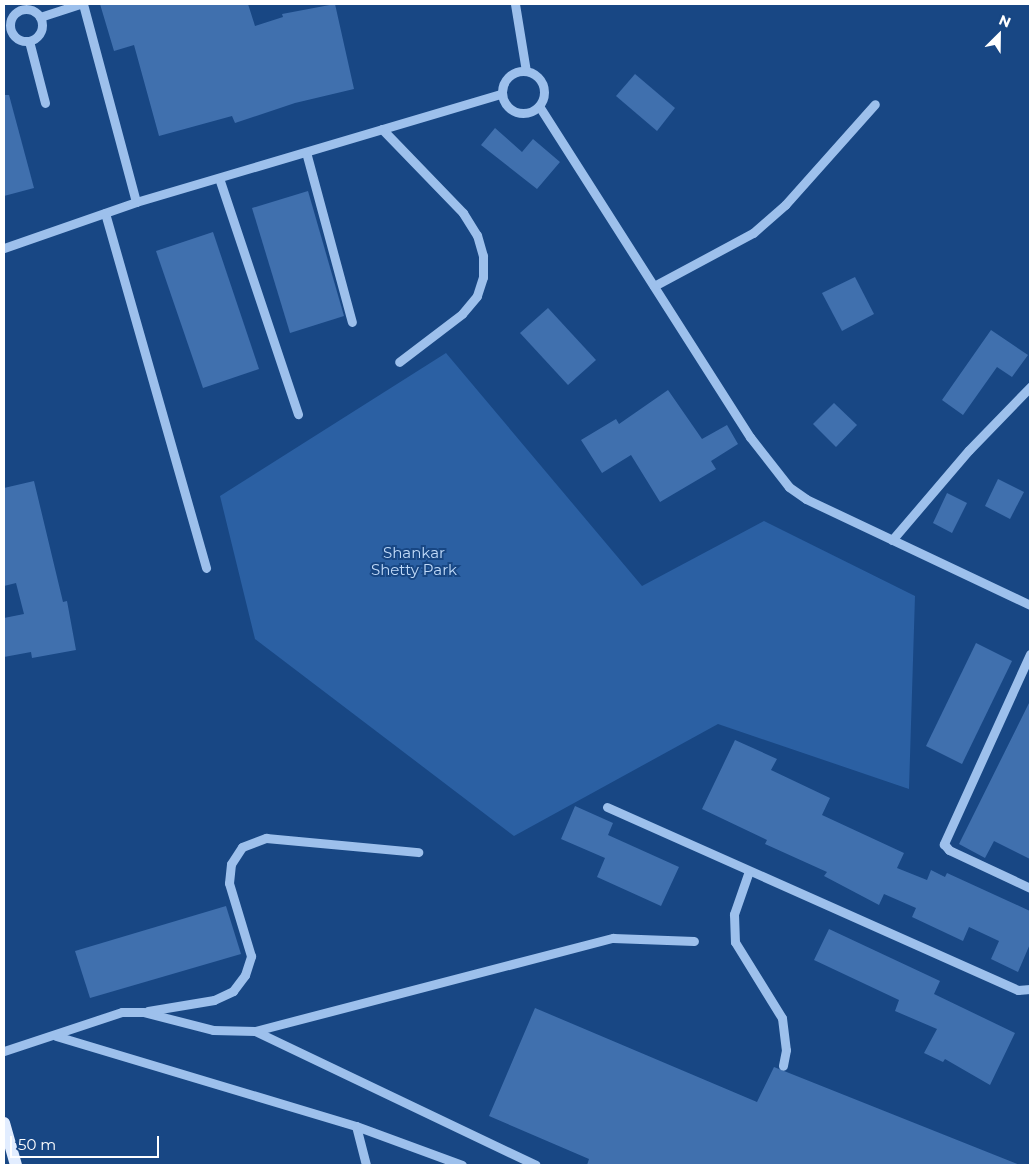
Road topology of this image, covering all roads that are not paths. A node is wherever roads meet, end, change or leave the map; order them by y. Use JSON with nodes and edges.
{"nodes":[{"id":1,"x":81,"y":4,"type":"edge"},
{"id":2,"x":515,"y":4,"type":"edge"},
{"id":3,"x":16,"y":7,"type":"edge"},
{"id":4,"x":40,"y":17,"type":"junction"},
{"id":5,"x":30,"y":41,"type":"junction"},
{"id":6,"x":526,"y":71,"type":"junction"},
{"id":7,"x":501,"y":94,"type":"junction"},
{"id":8,"x":44,"y":103,"type":"dead end"},
{"id":9,"x":875,"y":104,"type":"dead end"},
{"id":10,"x":539,"y":106,"type":"junction"},
{"id":11,"x":382,"y":130,"type":"junction"},
{"id":12,"x":306,"y":152,"type":"junction"},
{"id":13,"x":219,"y":178,"type":"junction"},
{"id":14,"x":136,"y":202,"type":"junction"},
{"id":15,"x":105,"y":214,"type":"junction"},
{"id":16,"x":4,"y":248,"type":"edge"},
{"id":17,"x":654,"y":286,"type":"junction"},
{"id":18,"x":352,"y":322,"type":"dead end"},
{"id":19,"x":399,"y":362,"type":"dead end"},
{"id":20,"x":1030,"y":387,"type":"edge"},
{"id":21,"x":298,"y":414,"type":"dead end"},
{"id":22,"x":892,"y":540,"type":"junction"},
{"id":23,"x":206,"y":568,"type":"dead end"},
{"id":24,"x":1030,"y":605,"type":"edge"},
{"id":25,"x":1030,"y":654,"type":"edge"},
{"id":26,"x":607,"y":807,"type":"dead end"},
{"id":27,"x":418,"y":852,"type":"dead end"},
{"id":28,"x":749,"y":871,"type":"junction"},
{"id":29,"x":1030,"y":888,"type":"edge"},
{"id":30,"x":694,"y":941,"type":"dead end"},
{"id":31,"x":1030,"y":989,"type":"edge"},
{"id":32,"x":143,"y":1012,"type":"junction"},
{"id":33,"x":254,"y":1031,"type":"junction"},
{"id":34,"x":56,"y":1036,"type":"junction"},
{"id":35,"x":4,"y":1051,"type":"edge"},
{"id":36,"x":784,"y":1066,"type":"dead end"},
{"id":37,"x":4,"y":1123,"type":"edge"},
{"id":38,"x":356,"y":1126,"type":"junction"},
{"id":39,"x":16,"y":1165,"type":"edge"},
{"id":40,"x":366,"y":1165,"type":"edge"},
{"id":41,"x":462,"y":1165,"type":"edge"},
{"id":42,"x":536,"y":1165,"type":"edge"}],
"edges":[{"from":1,"to":4,"type":"street"},
{"from":1,"to":14,"type":"street"},
{"from":2,"to":6,"type":"street"},
{"from":3,"to":4,"type":"street"},
{"from":3,"to":5,"type":"street"},
{"from":4,"to":5,"type":"street"},
{"from":5,"to":8,"type":"street"},
{"from":6,"to":7,"type":"street"},
{"from":6,"to":10,"type":"street"},
{"from":7,"to":10,"type":"street"},
{"from":7,"to":11,"type":"street"},
{"from":9,"to":17,"type":"street"},
{"from":10,"to":17,"type":"street"},
{"from":11,"to":12,"type":"street"},
{"from":11,"to":19,"type":"street"},
{"from":12,"to":13,"type":"street"},
{"from":12,"to":18,"type":"street"},
{"from":13,"to":14,"type":"street"},
{"from":13,"to":21,"type":"street"},
{"from":14,"to":15,"type":"street"},
{"from":15,"to":16,"type":"street"},
{"from":15,"to":23,"type":"street"},
{"from":17,"to":22,"type":"street"},
{"from":20,"to":22,"type":"street"},
{"from":22,"to":24,"type":"street"},
{"from":25,"to":29,"type":"street"},
{"from":26,"to":28,"type":"street"},
{"from":27,"to":32,"type":"street"},
{"from":28,"to":31,"type":"street"},
{"from":28,"to":36,"type":"street"},
{"from":30,"to":33,"type":"street"},
{"from":32,"to":33,"type":"street"},
{"from":32,"to":34,"type":"street"},
{"from":33,"to":42,"type":"street"},
{"from":34,"to":35,"type":"street"},
{"from":34,"to":38,"type":"street"},
{"from":37,"to":39,"type":"main road"},
{"from":38,"to":40,"type":"street"},
{"from":38,"to":41,"type":"street"}]}
